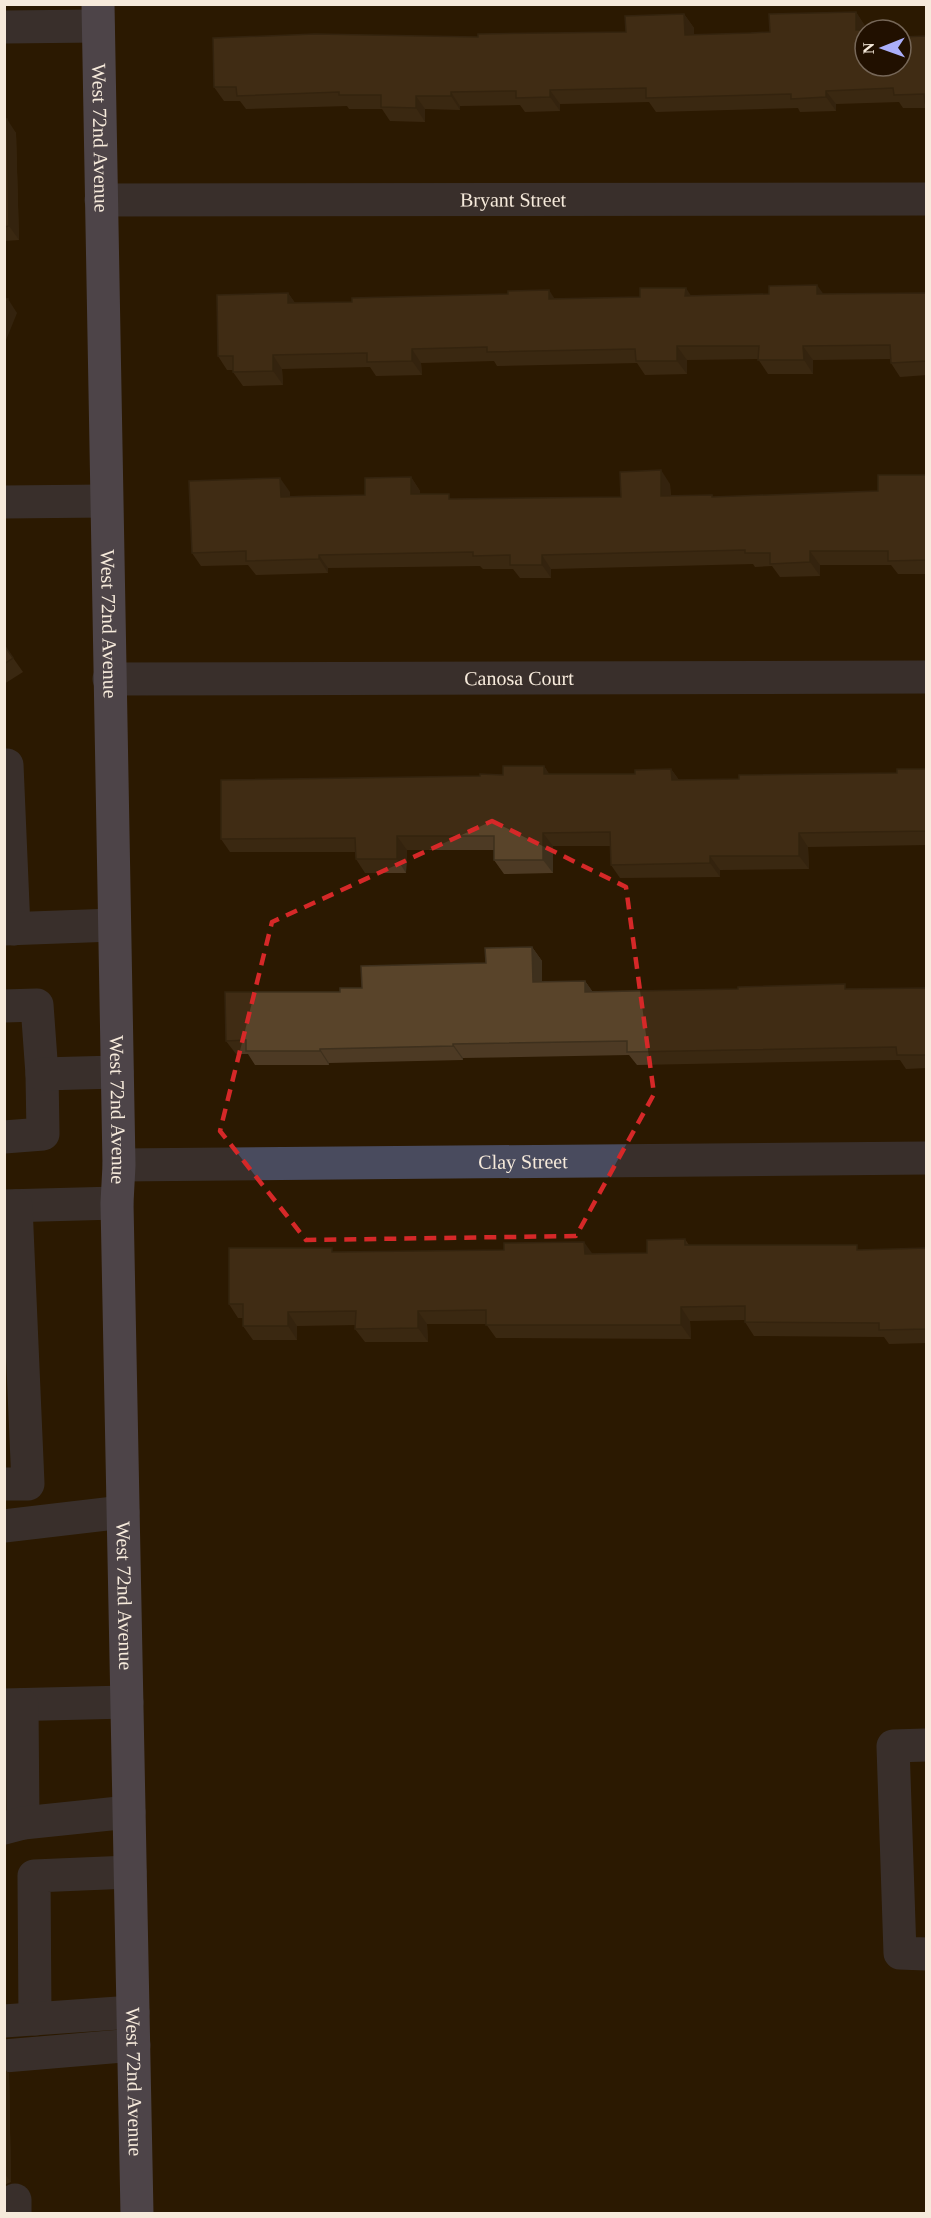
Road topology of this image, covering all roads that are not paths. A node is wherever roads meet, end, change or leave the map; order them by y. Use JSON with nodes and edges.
{"nodes":[{"id":1,"x":98,"y":15,"type":"edge"},
{"id":2,"x":4,"y":27,"type":"edge"},
{"id":3,"x":927,"y":199,"type":"edge"},
{"id":4,"x":101,"y":200,"type":"junction"},
{"id":5,"x":106,"y":501,"type":"junction"},
{"id":6,"x":4,"y":502,"type":"edge"},
{"id":7,"x":927,"y":676,"type":"edge"},
{"id":8,"x":109,"y":678,"type":"junction"},
{"id":9,"x":7,"y":765,"type":"dead end"},
{"id":10,"x":114,"y":925,"type":"junction"},
{"id":11,"x":9,"y":929,"type":"edge"},
{"id":12,"x":4,"y":1006,"type":"edge"},
{"id":13,"x":117,"y":1072,"type":"junction"},
{"id":14,"x":42,"y":1074,"type":"junction"},
{"id":15,"x":4,"y":1137,"type":"edge"},
{"id":16,"x":927,"y":1158,"type":"edge"},
{"id":17,"x":118,"y":1165,"type":"junction"},
{"id":18,"x":117,"y":1203,"type":"junction"},
{"id":19,"x":10,"y":1206,"type":"edge"},
{"id":20,"x":4,"y":1484,"type":"edge"},
{"id":21,"x":123,"y":1512,"type":"junction"},
{"id":22,"x":4,"y":1526,"type":"edge"},
{"id":23,"x":127,"y":1702,"type":"junction"},
{"id":24,"x":13,"y":1705,"type":"edge"},
{"id":25,"x":927,"y":1745,"type":"edge"},
{"id":26,"x":129,"y":1812,"type":"junction"},
{"id":27,"x":14,"y":1825,"type":"edge"},
{"id":28,"x":130,"y":1872,"type":"junction"},
{"id":29,"x":927,"y":1954,"type":"edge"},
{"id":30,"x":133,"y":2012,"type":"junction"},
{"id":31,"x":20,"y":2020,"type":"edge"},
{"id":32,"x":134,"y":2045,"type":"junction"},
{"id":33,"x":4,"y":2056,"type":"edge"},
{"id":34,"x":137,"y":2214,"type":"edge"}],
"edges":[{"from":1,"to":2,"type":"street"},
{"from":1,"to":4,"type":"main road","name":"West 72nd Avenue"},
{"from":3,"to":4,"type":"street","name":"Bryant Street"},
{"from":4,"to":5,"type":"main road","name":"West 72nd Avenue"},
{"from":5,"to":6,"type":"street"},
{"from":5,"to":8,"type":"main road","name":"West 72nd Avenue"},
{"from":7,"to":8,"type":"street","name":"Canosa Court"},
{"from":8,"to":10,"type":"main road","name":"West 72nd Avenue"},
{"from":9,"to":11,"type":"street"},
{"from":10,"to":11,"type":"street"},
{"from":10,"to":13,"type":"main road","name":"West 72nd Avenue"},
{"from":12,"to":14,"type":"street"},
{"from":13,"to":14,"type":"street"},
{"from":13,"to":17,"type":"main road","name":"West 72nd Avenue"},
{"from":14,"to":15,"type":"street"},
{"from":16,"to":17,"type":"street","name":"Clay Street"},
{"from":17,"to":18,"type":"main road","name":"West 72nd Avenue"},
{"from":18,"to":19,"type":"street"},
{"from":18,"to":21,"type":"main road","name":"West 72nd Avenue"},
{"from":19,"to":20,"type":"street"},
{"from":21,"to":22,"type":"street"},
{"from":21,"to":23,"type":"main road","name":"West 72nd Avenue"},
{"from":23,"to":24,"type":"street"},
{"from":23,"to":26,"type":"main road","name":"West 72nd Avenue"},
{"from":24,"to":27,"type":"street"},
{"from":25,"to":29,"type":"street"},
{"from":26,"to":27,"type":"street"},
{"from":26,"to":28,"type":"main road","name":"West 72nd Avenue"},
{"from":28,"to":30,"type":"main road","name":"West 72nd Avenue"},
{"from":28,"to":31,"type":"street"},
{"from":30,"to":31,"type":"street"},
{"from":30,"to":32,"type":"main road","name":"West 72nd Avenue"},
{"from":32,"to":33,"type":"street"},
{"from":32,"to":34,"type":"main road","name":"West 72nd Avenue"}]}
